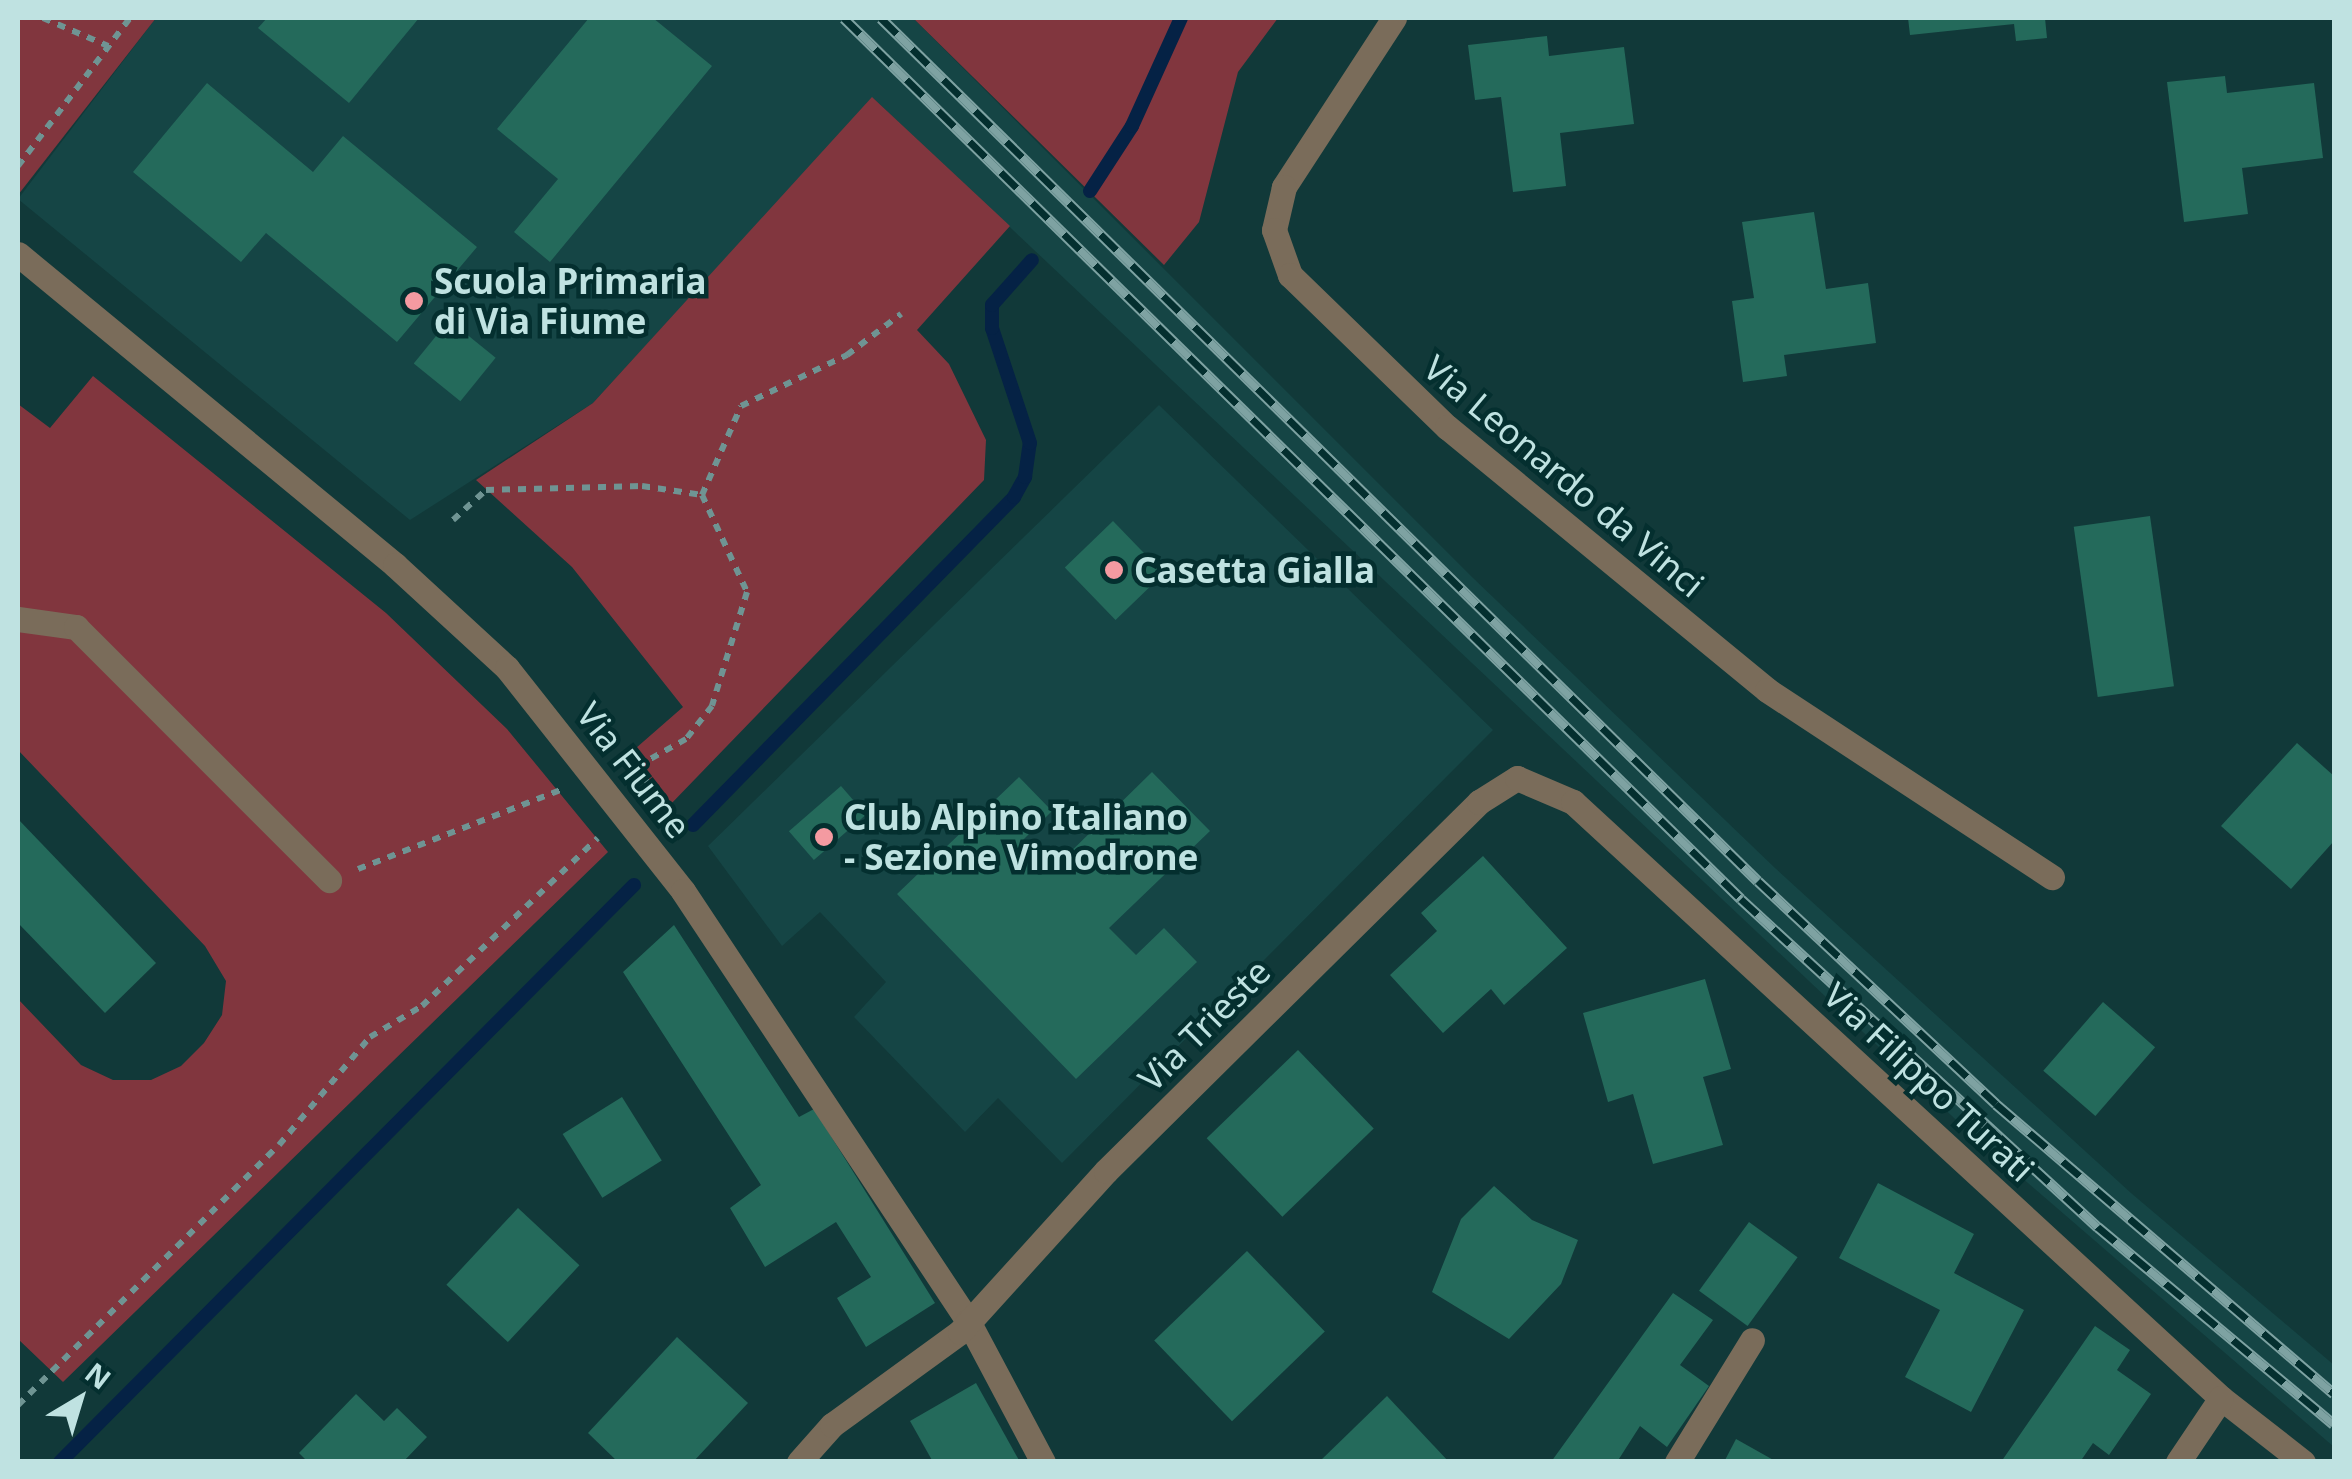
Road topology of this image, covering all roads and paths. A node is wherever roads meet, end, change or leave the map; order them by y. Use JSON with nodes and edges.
{"nodes":[{"id":1,"x":43,"y":18,"type":"edge"},
{"id":2,"x":130,"y":18,"type":"edge"},
{"id":3,"x":1394,"y":18,"type":"edge"},
{"id":4,"x":108,"y":46,"type":"junction"},
{"id":5,"x":18,"y":166,"type":"edge"},
{"id":6,"x":18,"y":254,"type":"edge"},
{"id":7,"x":901,"y":314,"type":"dead end"},
{"id":8,"x":702,"y":496,"type":"junction"},
{"id":9,"x":453,"y":520,"type":"dead end"},
{"id":10,"x":18,"y":619,"type":"edge"},
{"id":11,"x":573,"y":786,"type":"dead end"},
{"id":12,"x":1498,"y":786,"type":"joint"},
{"id":13,"x":608,"y":828,"type":"dead end"},
{"id":14,"x":656,"y":855,"type":"junction"},
{"id":15,"x":2052,"y":877,"type":"dead end"},
{"id":16,"x":329,"y":880,"type":"joint"},
{"id":17,"x":968,"y":1321,"type":"junction"},
{"id":18,"x":1752,"y":1340,"type":"dead end"},
{"id":19,"x":2222,"y":1398,"type":"junction"},
{"id":20,"x":18,"y":1405,"type":"edge"},
{"id":21,"x":799,"y":1462,"type":"edge"},
{"id":22,"x":1043,"y":1462,"type":"edge"},
{"id":23,"x":1677,"y":1462,"type":"edge"},
{"id":24,"x":2178,"y":1462,"type":"edge"},
{"id":25,"x":2303,"y":1462,"type":"edge"}],
"edges":[{"from":1,"to":4,"type":"path"},
{"from":2,"to":4,"type":"path"},
{"from":3,"to":15,"type":"street","name":"Via Leonardo da Vinci"},
{"from":4,"to":5,"type":"path"},
{"from":6,"to":14,"type":"street","name":"Via Fiume"},
{"from":7,"to":8,"type":"path"},
{"from":8,"to":9,"type":"path"},
{"from":8,"to":14,"type":"path"},
{"from":10,"to":16,"type":"street"},
{"from":11,"to":16,"type":"path"},
{"from":12,"to":17,"type":"street","name":"Via Trieste"},
{"from":12,"to":19,"type":"street","name":"Via Filippo Turati"},
{"from":13,"to":20,"type":"path"},
{"from":14,"to":17,"type":"street","name":"Via Fiume"},
{"from":17,"to":21,"type":"street","name":"Via Trieste"},
{"from":17,"to":22,"type":"street","name":"Via Fiume"},
{"from":18,"to":23,"type":"street"},
{"from":19,"to":24,"type":"street"},
{"from":19,"to":25,"type":"street","name":"Via Filippo Turati"}]}
